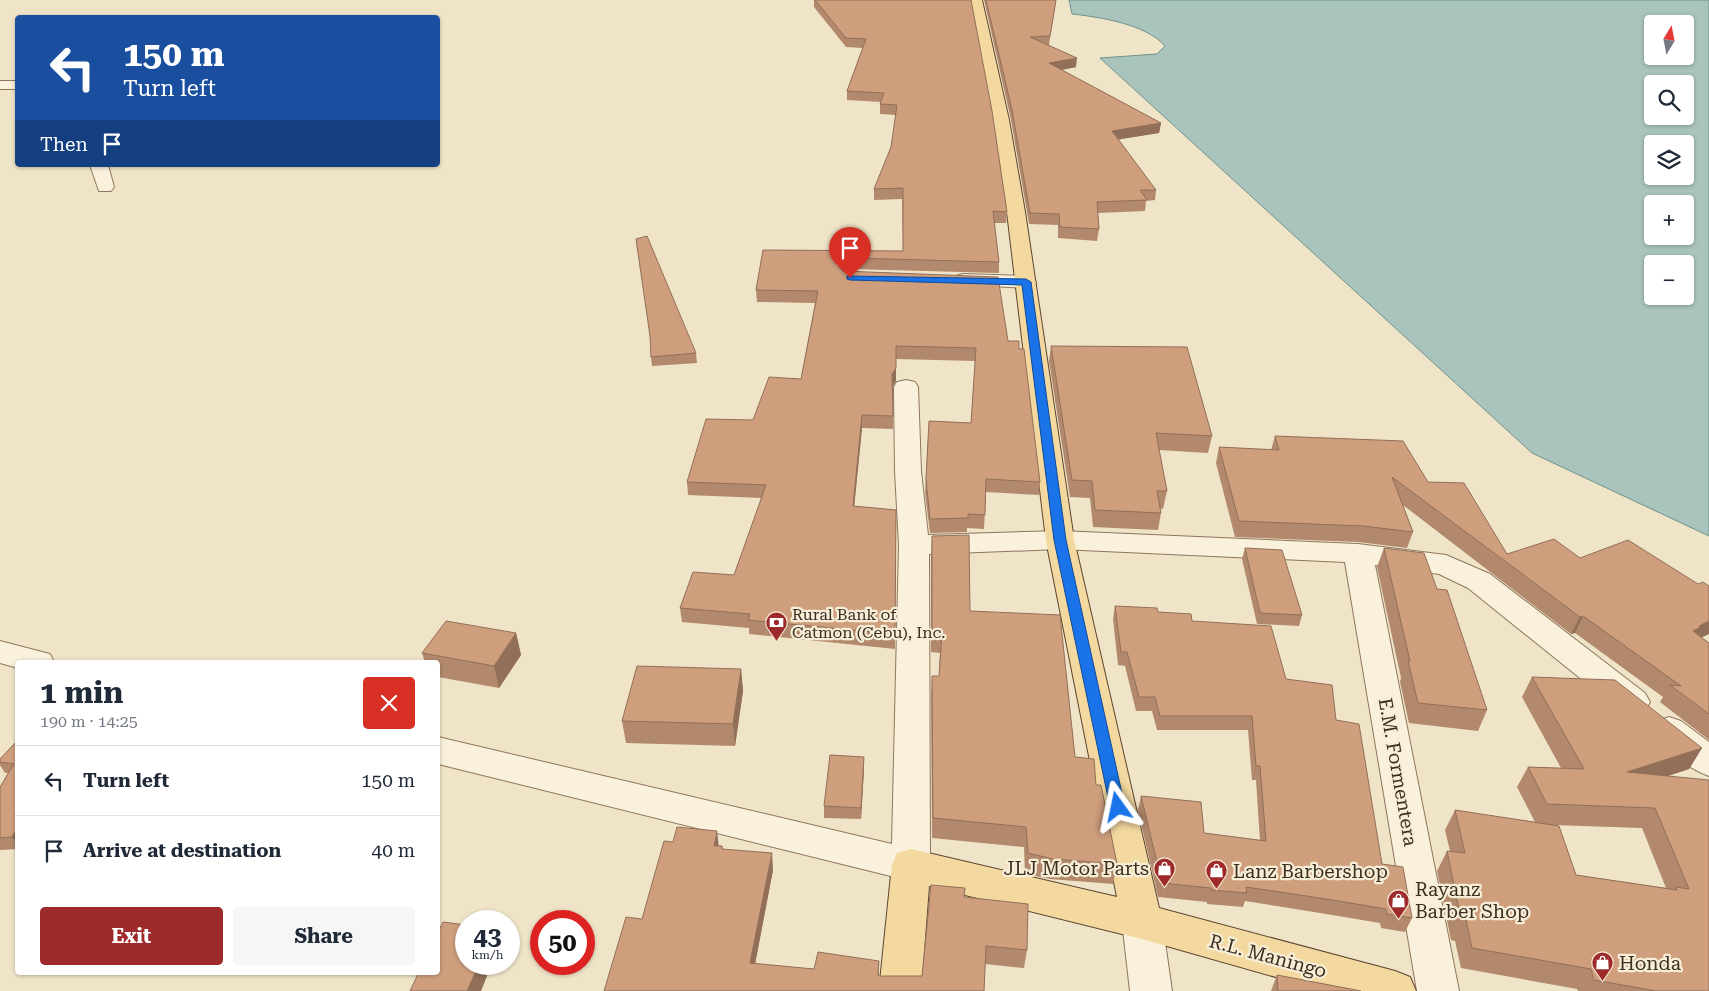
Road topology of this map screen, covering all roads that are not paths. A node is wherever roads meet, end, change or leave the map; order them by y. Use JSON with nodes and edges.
{"nodes":[{"id":1,"x":976,"y":0,"type":"edge"},
{"id":2,"x":0,"y":84,"type":"edge"},
{"id":3,"x":15,"y":85,"type":"edge"},
{"id":4,"x":100,"y":167,"type":"edge"},
{"id":5,"x":105,"y":187,"type":"dead end"},
{"id":6,"x":948,"y":280,"type":"edge"},
{"id":7,"x":1026,"y":282,"type":"junction"},
{"id":8,"x":906,"y":387,"type":"dead end"},
{"id":9,"x":1060,"y":540,"type":"junction"},
{"id":10,"x":914,"y":545,"type":"junction"},
{"id":11,"x":1358,"y":553,"type":"junction"},
{"id":12,"x":0,"y":652,"type":"edge"},
{"id":13,"x":30,"y":660,"type":"edge"},
{"id":14,"x":440,"y":751,"type":"edge"},
{"id":15,"x":1709,"y":762,"type":"edge"},
{"id":16,"x":911,"y":865,"type":"junction"},
{"id":17,"x":1142,"y":921,"type":"junction"},
{"id":18,"x":900,"y":991,"type":"edge"},
{"id":19,"x":1151,"y":991,"type":"edge"},
{"id":20,"x":1395,"y":991,"type":"edge"},
{"id":21,"x":1438,"y":991,"type":"edge"}],
"edges":[{"from":1,"to":7,"type":"main road"},
{"from":2,"to":3,"type":"street"},
{"from":4,"to":5,"type":"street"},
{"from":6,"to":7,"type":"street"},
{"from":7,"to":9,"type":"main road"},
{"from":8,"to":10,"type":"street"},
{"from":9,"to":10,"type":"street"},
{"from":9,"to":11,"type":"street"},
{"from":9,"to":17,"type":"main road"},
{"from":10,"to":16,"type":"street"},
{"from":11,"to":15,"type":"street"},
{"from":11,"to":21,"type":"street","name":"E.M. Formentera"},
{"from":12,"to":13,"type":"street"},
{"from":14,"to":16,"type":"street"},
{"from":16,"to":17,"type":"main road","name":"R.L. Maningo"},
{"from":16,"to":18,"type":"main road"},
{"from":17,"to":19,"type":"street"},
{"from":17,"to":20,"type":"main road","name":"R.L. Maningo"}]}
